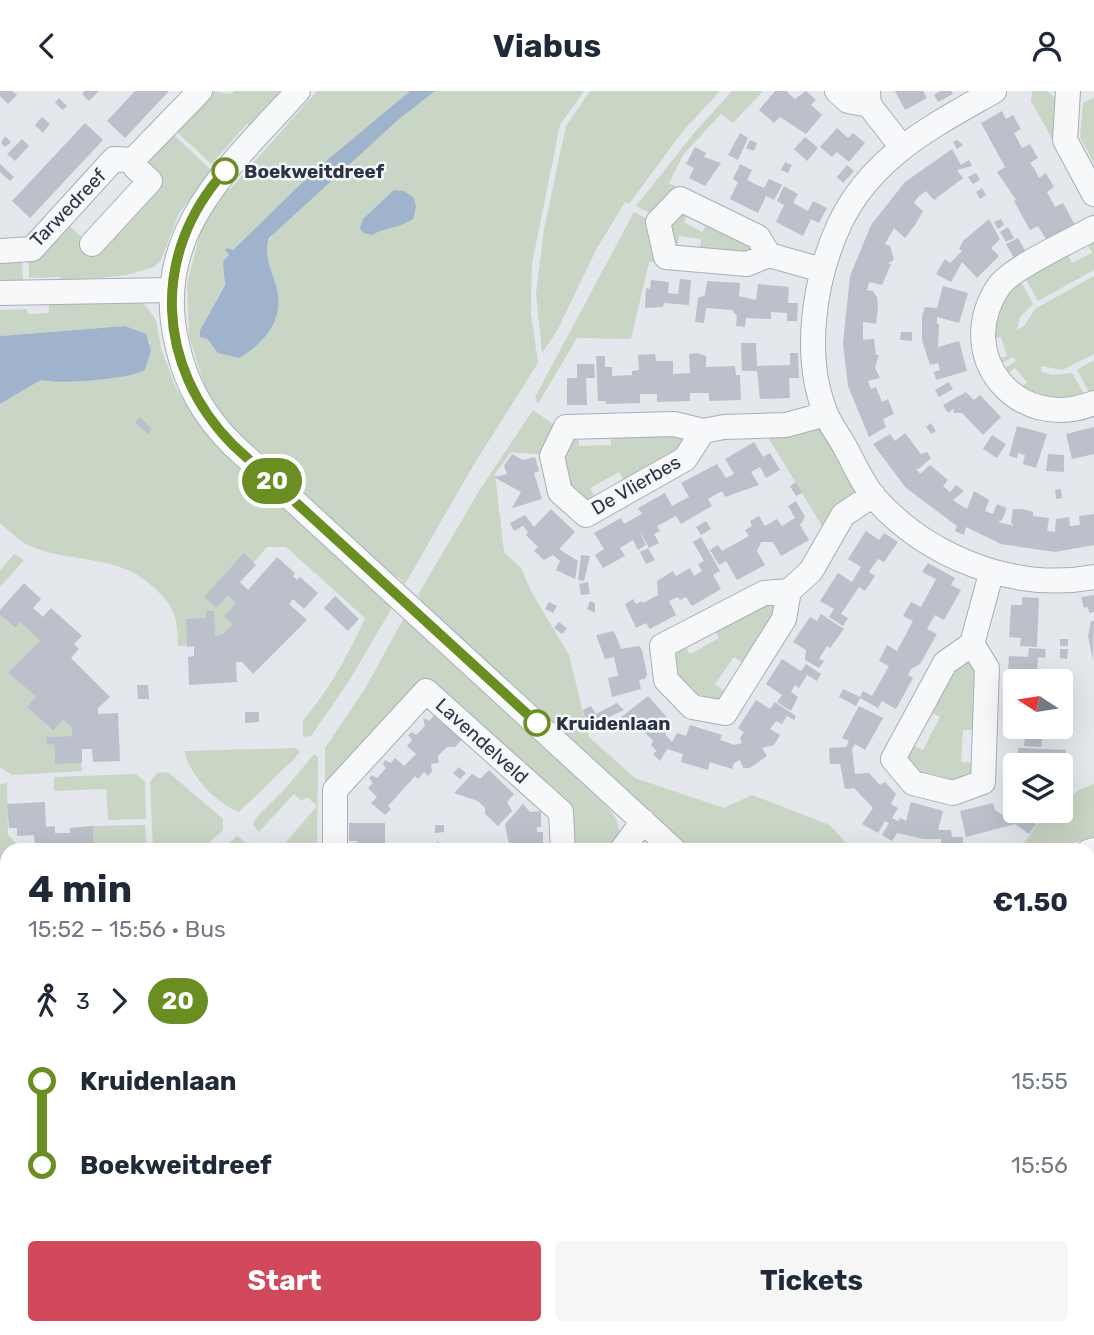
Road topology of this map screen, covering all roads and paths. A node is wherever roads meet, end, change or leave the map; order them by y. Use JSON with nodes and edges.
{"nodes":[{"id":1,"x":200,"y":91,"type":"edge"},
{"id":2,"x":298,"y":91,"type":"edge"},
{"id":3,"x":837,"y":91,"type":"edge"},
{"id":4,"x":994,"y":91,"type":"edge"},
{"id":5,"x":1068,"y":91,"type":"edge"},
{"id":6,"x":869,"y":98,"type":"edge"},
{"id":7,"x":901,"y":146,"type":"junction"},
{"id":8,"x":133,"y":160,"type":"junction"},
{"id":9,"x":1094,"y":194,"type":"edge"},
{"id":10,"x":1094,"y":228,"type":"edge"},
{"id":11,"x":92,"y":244,"type":"dead end"},
{"id":12,"x":0,"y":251,"type":"edge"},
{"id":13,"x":769,"y":255,"type":"dead end"},
{"id":14,"x":822,"y":270,"type":"junction"},
{"id":15,"x":171,"y":290,"type":"junction"},
{"id":16,"x":0,"y":293,"type":"edge"},
{"id":17,"x":1094,"y":403,"type":"edge"},
{"id":18,"x":826,"y":414,"type":"junction"},
{"id":19,"x":703,"y":431,"type":"junction"},
{"id":20,"x":873,"y":495,"type":"junction"},
{"id":21,"x":991,"y":574,"type":"junction"},
{"id":22,"x":1094,"y":577,"type":"edge"},
{"id":23,"x":789,"y":591,"type":"junction"},
{"id":24,"x":972,"y":644,"type":"junction"},
{"id":25,"x":657,"y":840,"type":"edge"},
{"id":26,"x":335,"y":843,"type":"edge"},
{"id":27,"x":563,"y":843,"type":"edge"}],
"edges":[{"from":1,"to":8,"type":"street","name":"Tarwedreef"},
{"from":2,"to":15,"type":"street"},
{"from":3,"to":6,"type":"street"},
{"from":4,"to":7,"type":"street"},
{"from":5,"to":9,"type":"street"},
{"from":6,"to":7,"type":"street"},
{"from":7,"to":14,"type":"street"},
{"from":8,"to":11,"type":"street","name":"Tarwedreef"},
{"from":8,"to":12,"type":"street","name":"Tarwedreef"},
{"from":10,"to":17,"type":"street"},
{"from":13,"to":14,"type":"street"},
{"from":14,"to":18,"type":"street"},
{"from":15,"to":16,"type":"street"},
{"from":15,"to":25,"type":"street"},
{"from":18,"to":19,"type":"street","name":"De Vlierbes"},
{"from":18,"to":20,"type":"street"},
{"from":19,"to":19,"type":"street","name":"De Vlierbes"},
{"from":20,"to":21,"type":"street"},
{"from":20,"to":23,"type":"street"},
{"from":21,"to":22,"type":"street"},
{"from":21,"to":24,"type":"street"},
{"from":23,"to":23,"type":"street"},
{"from":24,"to":24,"type":"street"},
{"from":26,"to":27,"type":"street","name":"Lavendelveld"}]}
